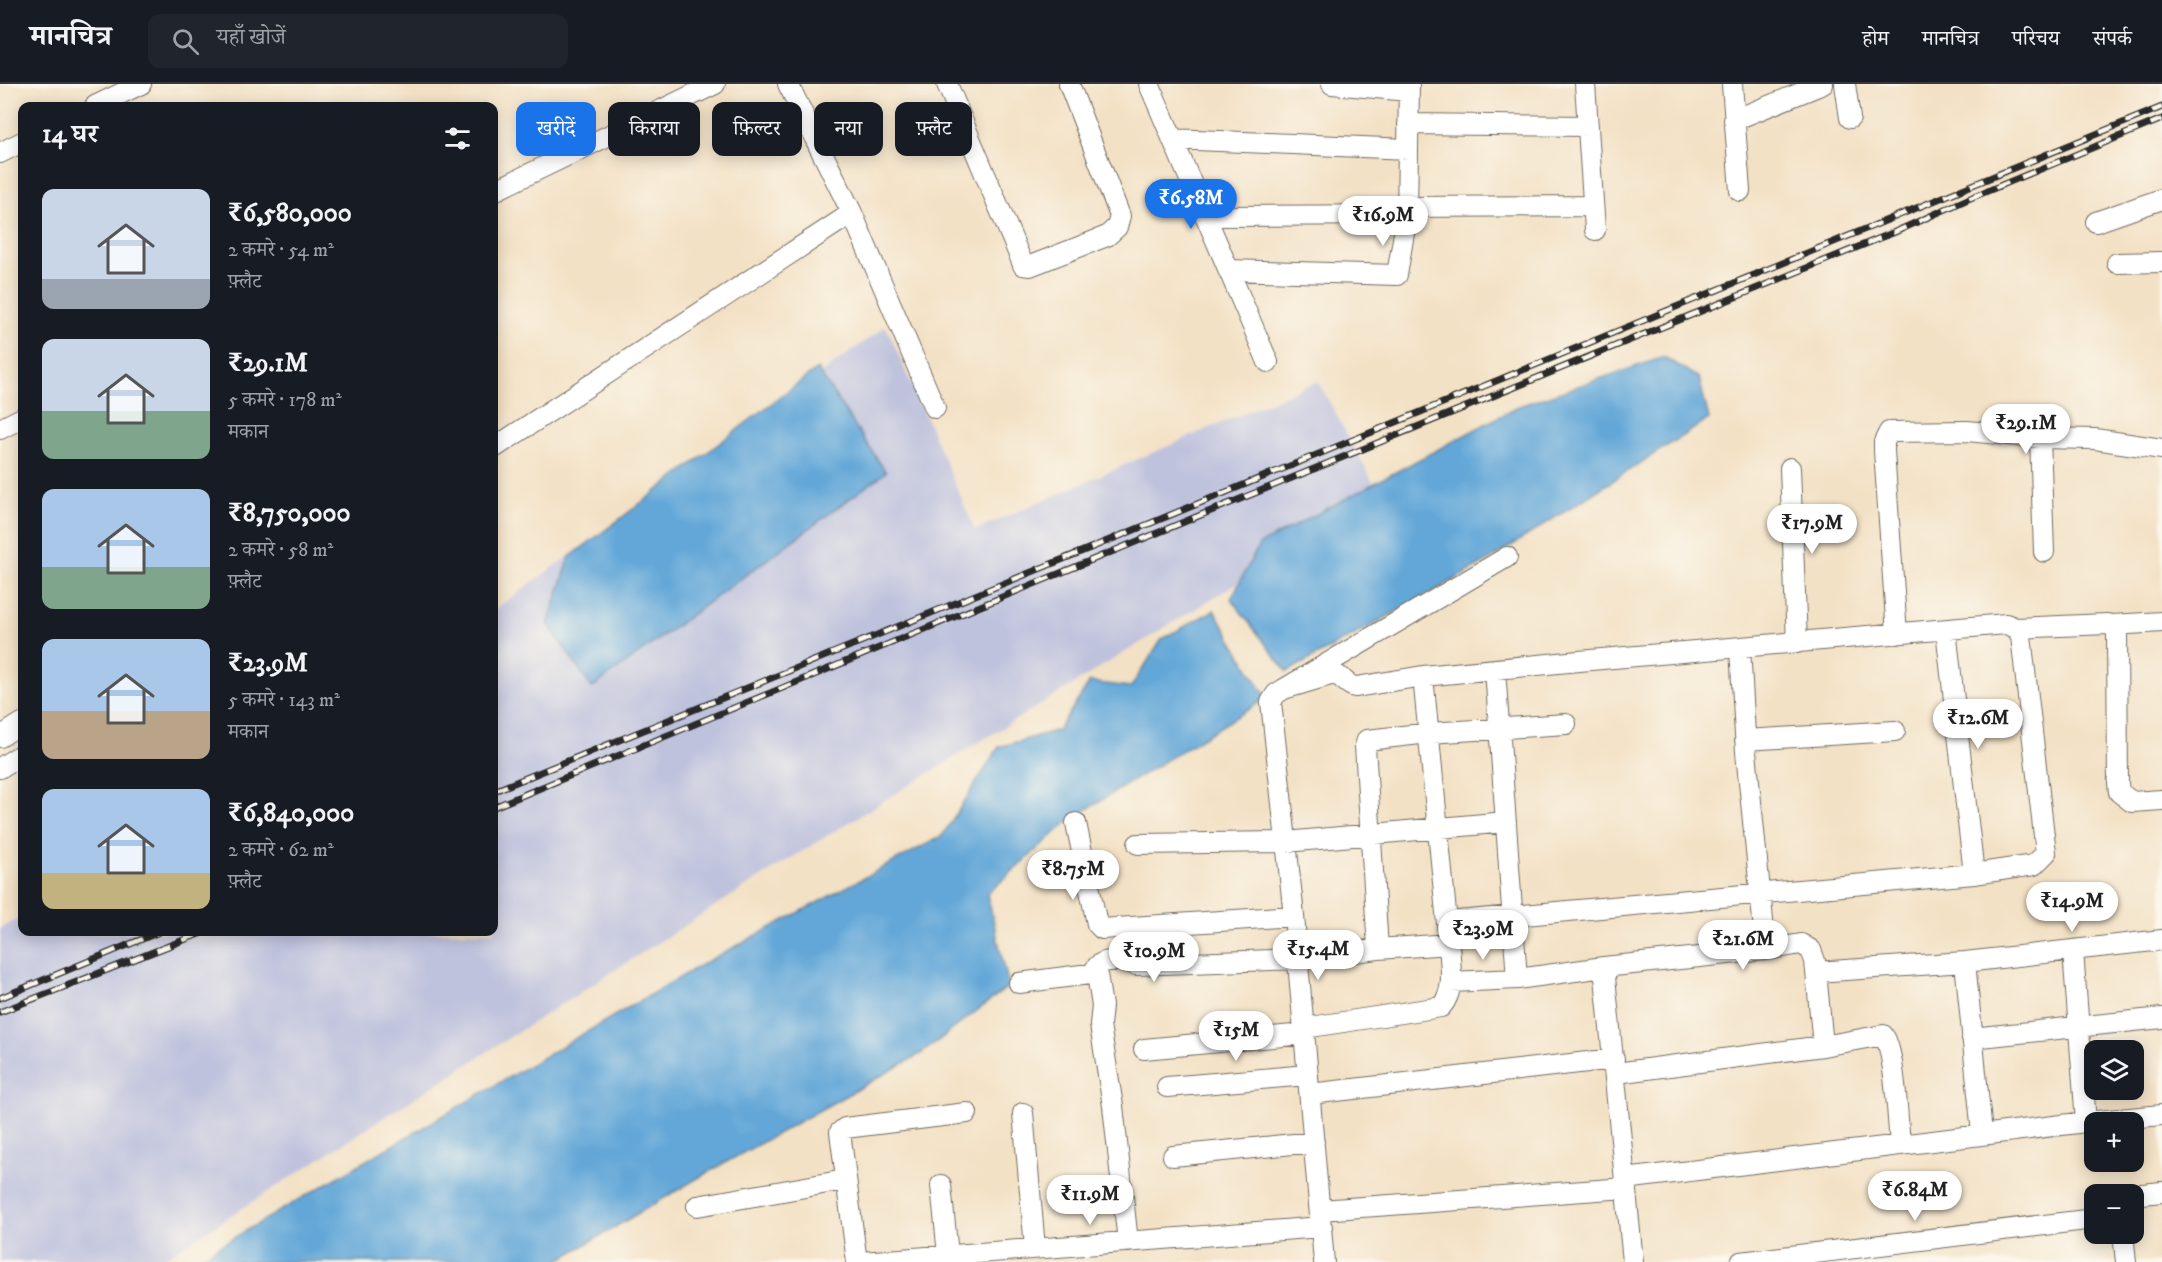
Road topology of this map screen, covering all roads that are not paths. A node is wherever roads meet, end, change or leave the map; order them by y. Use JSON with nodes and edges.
{"nodes":[{"id":1,"x":141,"y":84,"type":"edge"},
{"id":2,"x":715,"y":84,"type":"edge"},
{"id":3,"x":788,"y":84,"type":"edge"},
{"id":4,"x":947,"y":84,"type":"edge"},
{"id":5,"x":1069,"y":84,"type":"edge"},
{"id":6,"x":1149,"y":84,"type":"edge"},
{"id":7,"x":1332,"y":84,"type":"edge"},
{"id":8,"x":1585,"y":84,"type":"edge"},
{"id":9,"x":1731,"y":84,"type":"edge"},
{"id":10,"x":1823,"y":84,"type":"edge"},
{"id":11,"x":1845,"y":84,"type":"edge"},
{"id":12,"x":1409,"y":88,"type":"edge"},
{"id":13,"x":103,"y":102,"type":"edge"},
{"id":14,"x":1850,"y":118,"type":"dead end"},
{"id":15,"x":1734,"y":120,"type":"junction"},
{"id":16,"x":1408,"y":124,"type":"junction"},
{"id":17,"x":1588,"y":126,"type":"junction"},
{"id":18,"x":1172,"y":139,"type":"junction"},
{"id":19,"x":18,"y":144,"type":"edge"},
{"id":20,"x":1408,"y":149,"type":"junction"},
{"id":21,"x":0,"y":153,"type":"edge"},
{"id":22,"x":498,"y":189,"type":"edge"},
{"id":23,"x":1740,"y":191,"type":"dead end"},
{"id":24,"x":2162,"y":199,"type":"edge"},
{"id":25,"x":1593,"y":206,"type":"junction"},
{"id":26,"x":1407,"y":211,"type":"junction"},
{"id":27,"x":852,"y":213,"type":"junction"},
{"id":28,"x":1205,"y":216,"type":"junction"},
{"id":29,"x":2096,"y":222,"type":"dead end"},
{"id":30,"x":1595,"y":230,"type":"dead end"},
{"id":31,"x":2162,"y":262,"type":"edge"},
{"id":32,"x":2117,"y":263,"type":"dead end"},
{"id":33,"x":1228,"y":270,"type":"junction"},
{"id":34,"x":1268,"y":362,"type":"dead end"},
{"id":35,"x":935,"y":408,"type":"dead end"},
{"id":36,"x":18,"y":420,"type":"edge"},
{"id":37,"x":0,"y":429,"type":"edge"},
{"id":38,"x":2040,"y":438,"type":"junction"},
{"id":39,"x":498,"y":445,"type":"edge"},
{"id":40,"x":2162,"y":449,"type":"edge"},
{"id":41,"x":1790,"y":468,"type":"dead end"},
{"id":42,"x":2044,"y":552,"type":"dead end"},
{"id":43,"x":1508,"y":557,"type":"dead end"},
{"id":44,"x":2162,"y":622,"type":"edge"},
{"id":45,"x":2112,"y":624,"type":"junction"},
{"id":46,"x":2016,"y":628,"type":"junction"},
{"id":47,"x":1946,"y":630,"type":"junction"},
{"id":48,"x":1897,"y":634,"type":"junction"},
{"id":49,"x":1797,"y":643,"type":"junction"},
{"id":50,"x":1740,"y":648,"type":"junction"},
{"id":51,"x":1495,"y":669,"type":"junction"},
{"id":52,"x":1423,"y":676,"type":"junction"},
{"id":53,"x":1284,"y":689,"type":"junction"},
{"id":54,"x":1566,"y":724,"type":"dead end"},
{"id":55,"x":18,"y":726,"type":"edge"},
{"id":56,"x":1499,"y":729,"type":"junction"},
{"id":57,"x":1895,"y":731,"type":"dead end"},
{"id":58,"x":1429,"y":733,"type":"junction"},
{"id":59,"x":0,"y":737,"type":"edge"},
{"id":60,"x":1745,"y":740,"type":"junction"},
{"id":61,"x":18,"y":757,"type":"edge"},
{"id":62,"x":0,"y":768,"type":"edge"},
{"id":63,"x":2162,"y":800,"type":"edge"},
{"id":64,"x":1506,"y":822,"type":"junction"},
{"id":65,"x":1076,"y":823,"type":"dead end"},
{"id":66,"x":1438,"y":828,"type":"junction"},
{"id":67,"x":1371,"y":834,"type":"junction"},
{"id":68,"x":1286,"y":842,"type":"junction"},
{"id":69,"x":1138,"y":844,"type":"dead end"},
{"id":70,"x":1974,"y":874,"type":"junction"},
{"id":71,"x":1760,"y":895,"type":"junction"},
{"id":72,"x":1512,"y":915,"type":"junction"},
{"id":73,"x":1294,"y":916,"type":"junction"},
{"id":74,"x":1447,"y":922,"type":"junction"},
{"id":75,"x":2162,"y":940,"type":"edge"},
{"id":76,"x":1449,"y":944,"type":"junction"},
{"id":77,"x":1378,"y":950,"type":"junction"},
{"id":78,"x":1766,"y":950,"type":"junction"},
{"id":79,"x":2073,"y":951,"type":"junction"},
{"id":80,"x":1298,"y":959,"type":"junction"},
{"id":81,"x":1965,"y":962,"type":"junction"},
{"id":82,"x":1604,"y":967,"type":"junction"},
{"id":83,"x":1816,"y":972,"type":"junction"},
{"id":84,"x":1097,"y":973,"type":"junction"},
{"id":85,"x":1517,"y":979,"type":"junction"},
{"id":86,"x":1451,"y":981,"type":"junction"},
{"id":87,"x":1019,"y":983,"type":"dead end"},
{"id":88,"x":2162,"y":1018,"type":"edge"},
{"id":89,"x":2079,"y":1026,"type":"junction"},
{"id":90,"x":1304,"y":1031,"type":"junction"},
{"id":91,"x":1972,"y":1038,"type":"junction"},
{"id":92,"x":1823,"y":1046,"type":"junction"},
{"id":93,"x":1144,"y":1049,"type":"dead end"},
{"id":94,"x":1615,"y":1066,"type":"junction"},
{"id":95,"x":1309,"y":1085,"type":"junction"},
{"id":96,"x":1167,"y":1087,"type":"dead end"},
{"id":97,"x":2085,"y":1112,"type":"edge"},
{"id":98,"x":967,"y":1113,"type":"dead end"},
{"id":99,"x":1023,"y":1113,"type":"dead end"},
{"id":100,"x":2162,"y":1115,"type":"edge"},
{"id":101,"x":2144,"y":1117,"type":"edge"},
{"id":102,"x":2084,"y":1122,"type":"edge"},
{"id":103,"x":1982,"y":1134,"type":"junction"},
{"id":104,"x":1314,"y":1142,"type":"junction"},
{"id":105,"x":1900,"y":1145,"type":"junction"},
{"id":106,"x":1173,"y":1156,"type":"dead end"},
{"id":107,"x":845,"y":1180,"type":"junction"},
{"id":108,"x":1625,"y":1183,"type":"junction"},
{"id":109,"x":941,"y":1185,"type":"dead end"},
{"id":110,"x":2162,"y":1192,"type":"edge"},
{"id":111,"x":2144,"y":1194,"type":"edge"},
{"id":112,"x":697,"y":1206,"type":"dead end"},
{"id":113,"x":1321,"y":1218,"type":"junction"},
{"id":114,"x":2084,"y":1220,"type":"edge"},
{"id":115,"x":1128,"y":1242,"type":"junction"},
{"id":116,"x":2124,"y":1244,"type":"edge"},
{"id":117,"x":1035,"y":1248,"type":"junction"},
{"id":118,"x":948,"y":1255,"type":"junction"},
{"id":119,"x":859,"y":1262,"type":"edge"},
{"id":120,"x":1324,"y":1262,"type":"edge"},
{"id":121,"x":1633,"y":1262,"type":"edge"},
{"id":122,"x":1741,"y":1262,"type":"edge"},
{"id":123,"x":2126,"y":1262,"type":"edge"}],
"edges":[{"from":1,"to":13,"type":"street"},
{"from":2,"to":22,"type":"street"},
{"from":3,"to":27,"type":"street"},
{"from":4,"to":5,"type":"street"},
{"from":6,"to":18,"type":"street"},
{"from":7,"to":12,"type":"street"},
{"from":8,"to":17,"type":"street"},
{"from":9,"to":15,"type":"street"},
{"from":10,"to":15,"type":"street"},
{"from":11,"to":14,"type":"street"},
{"from":12,"to":16,"type":"street"},
{"from":15,"to":23,"type":"street"},
{"from":16,"to":17,"type":"street"},
{"from":16,"to":20,"type":"street"},
{"from":17,"to":25,"type":"street"},
{"from":18,"to":20,"type":"street"},
{"from":18,"to":28,"type":"street"},
{"from":19,"to":21,"type":"street"},
{"from":20,"to":26,"type":"street"},
{"from":24,"to":29,"type":"street"},
{"from":25,"to":26,"type":"street"},
{"from":25,"to":30,"type":"street"},
{"from":26,"to":28,"type":"street"},
{"from":26,"to":33,"type":"street"},
{"from":27,"to":35,"type":"street"},
{"from":27,"to":39,"type":"street"},
{"from":28,"to":33,"type":"street"},
{"from":31,"to":32,"type":"street"},
{"from":33,"to":34,"type":"street"},
{"from":36,"to":37,"type":"street"},
{"from":38,"to":40,"type":"street"},
{"from":38,"to":42,"type":"street"},
{"from":38,"to":48,"type":"street"},
{"from":41,"to":49,"type":"street"},
{"from":43,"to":53,"type":"street"},
{"from":44,"to":45,"type":"street"},
{"from":45,"to":46,"type":"street"},
{"from":45,"to":63,"type":"street"},
{"from":46,"to":47,"type":"street"},
{"from":46,"to":70,"type":"street"},
{"from":47,"to":48,"type":"street"},
{"from":47,"to":70,"type":"street"},
{"from":48,"to":49,"type":"street"},
{"from":49,"to":50,"type":"street"},
{"from":50,"to":51,"type":"street"},
{"from":50,"to":60,"type":"street"},
{"from":51,"to":52,"type":"street"},
{"from":51,"to":56,"type":"street"},
{"from":52,"to":53,"type":"street"},
{"from":52,"to":58,"type":"street"},
{"from":53,"to":68,"type":"street"},
{"from":54,"to":56,"type":"street"},
{"from":55,"to":59,"type":"street"},
{"from":56,"to":58,"type":"street"},
{"from":56,"to":64,"type":"street"},
{"from":57,"to":60,"type":"street"},
{"from":58,"to":66,"type":"street"},
{"from":58,"to":67,"type":"street"},
{"from":60,"to":71,"type":"street"},
{"from":61,"to":62,"type":"street"},
{"from":64,"to":66,"type":"street"},
{"from":64,"to":72,"type":"street"},
{"from":65,"to":73,"type":"street"},
{"from":66,"to":67,"type":"street"},
{"from":66,"to":74,"type":"street"},
{"from":67,"to":68,"type":"street"},
{"from":67,"to":77,"type":"street"},
{"from":68,"to":69,"type":"street"},
{"from":68,"to":73,"type":"street"},
{"from":70,"to":71,"type":"street"},
{"from":71,"to":72,"type":"street"},
{"from":71,"to":78,"type":"street"},
{"from":72,"to":74,"type":"street"},
{"from":72,"to":85,"type":"street"},
{"from":73,"to":80,"type":"street"},
{"from":74,"to":76,"type":"street"},
{"from":75,"to":79,"type":"street"},
{"from":76,"to":77,"type":"street"},
{"from":76,"to":86,"type":"street"},
{"from":77,"to":80,"type":"street"},
{"from":78,"to":82,"type":"street"},
{"from":78,"to":83,"type":"street"},
{"from":79,"to":81,"type":"street"},
{"from":79,"to":89,"type":"street"},
{"from":80,"to":84,"type":"street"},
{"from":80,"to":90,"type":"street"},
{"from":81,"to":83,"type":"street"},
{"from":81,"to":91,"type":"street"},
{"from":82,"to":85,"type":"street"},
{"from":82,"to":94,"type":"street"},
{"from":83,"to":92,"type":"street"},
{"from":84,"to":87,"type":"street"},
{"from":84,"to":115,"type":"street"},
{"from":85,"to":86,"type":"street"},
{"from":86,"to":90,"type":"street"},
{"from":88,"to":89,"type":"street"},
{"from":89,"to":91,"type":"street"},
{"from":89,"to":97,"type":"street"},
{"from":90,"to":93,"type":"street"},
{"from":90,"to":95,"type":"street"},
{"from":91,"to":103,"type":"street"},
{"from":92,"to":94,"type":"street"},
{"from":92,"to":105,"type":"street"},
{"from":94,"to":95,"type":"street"},
{"from":94,"to":108,"type":"street"},
{"from":95,"to":96,"type":"street"},
{"from":95,"to":104,"type":"street"},
{"from":98,"to":107,"type":"street"},
{"from":99,"to":117,"type":"street"},
{"from":100,"to":101,"type":"street"},
{"from":102,"to":103,"type":"street"},
{"from":103,"to":105,"type":"street"},
{"from":104,"to":106,"type":"street"},
{"from":104,"to":113,"type":"street"},
{"from":105,"to":108,"type":"street"},
{"from":107,"to":112,"type":"street"},
{"from":107,"to":119,"type":"street"},
{"from":108,"to":113,"type":"street"},
{"from":108,"to":121,"type":"street"},
{"from":109,"to":118,"type":"street"},
{"from":110,"to":111,"type":"street"},
{"from":113,"to":115,"type":"street"},
{"from":113,"to":120,"type":"street"},
{"from":114,"to":122,"type":"street"},
{"from":115,"to":117,"type":"street"},
{"from":116,"to":123,"type":"street"},
{"from":117,"to":118,"type":"street"},
{"from":118,"to":119,"type":"street"}]}
